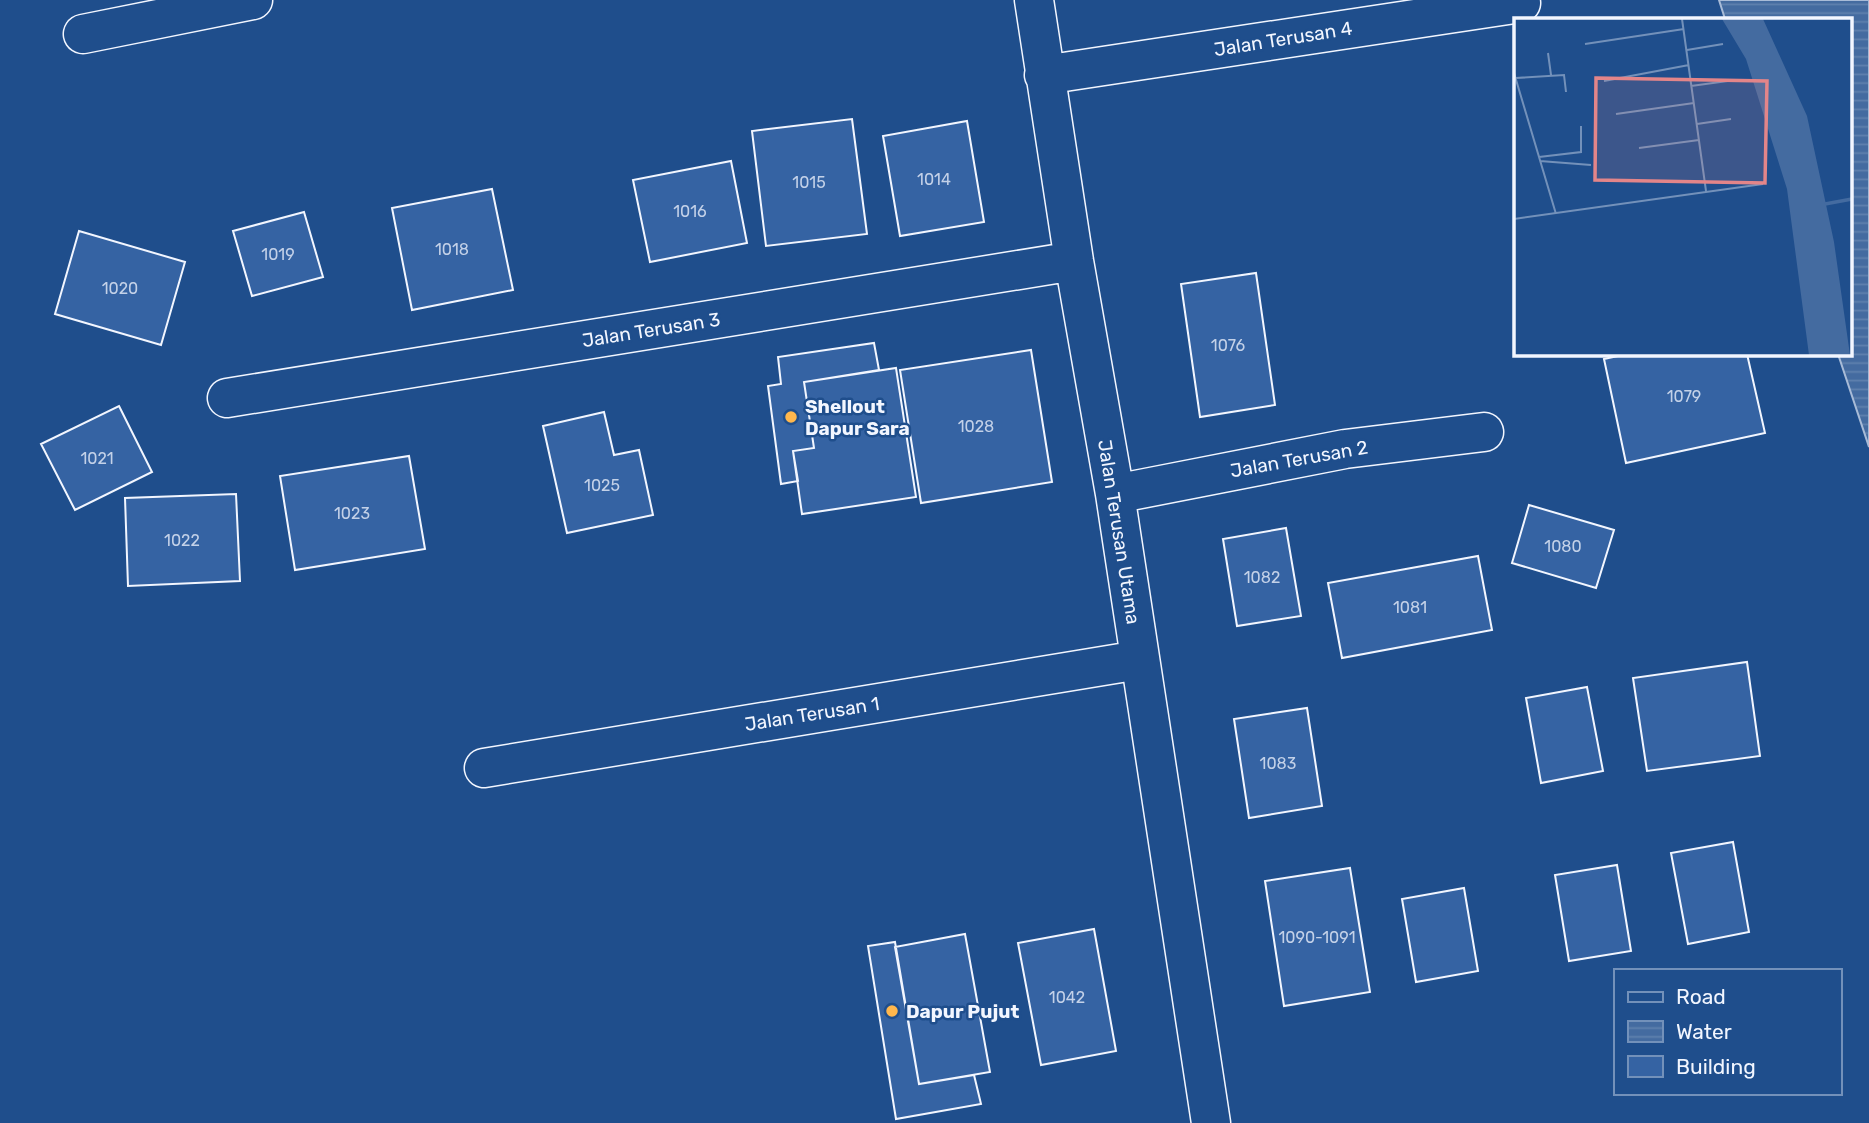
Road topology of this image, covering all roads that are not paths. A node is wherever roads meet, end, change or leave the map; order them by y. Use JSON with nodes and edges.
{"nodes":[{"id":1,"x":253,"y":0,"type":"edge"},
{"id":2,"x":1034,"y":0,"type":"edge"},
{"id":3,"x":1521,"y":3,"type":"dead end"},
{"id":4,"x":83,"y":34,"type":"dead end"},
{"id":5,"x":1044,"y":75,"type":"junction"},
{"id":6,"x":1074,"y":261,"type":"junction"},
{"id":7,"x":227,"y":398,"type":"dead end"},
{"id":8,"x":1484,"y":432,"type":"dead end"},
{"id":9,"x":1115,"y":494,"type":"junction"},
{"id":10,"x":1139,"y":660,"type":"junction"},
{"id":11,"x":484,"y":768,"type":"dead end"},
{"id":12,"x":1211,"y":1123,"type":"edge"}],
"edges":[{"from":1,"to":4,"type":"street"},
{"from":2,"to":5,"type":"street","name":"Jalan Terusan Utama"},
{"from":3,"to":5,"type":"street","name":"Jalan Terusan 4"},
{"from":5,"to":6,"type":"street","name":"Jalan Terusan Utama"},
{"from":6,"to":7,"type":"street","name":"Jalan Terusan 3"},
{"from":6,"to":9,"type":"street","name":"Jalan Terusan Utama"},
{"from":8,"to":9,"type":"street","name":"Jalan Terusan 2"},
{"from":9,"to":10,"type":"street","name":"Jalan Terusan Utama"},
{"from":10,"to":11,"type":"street","name":"Jalan Terusan 1"},
{"from":10,"to":12,"type":"street","name":"Jalan Terusan Utama"}]}
